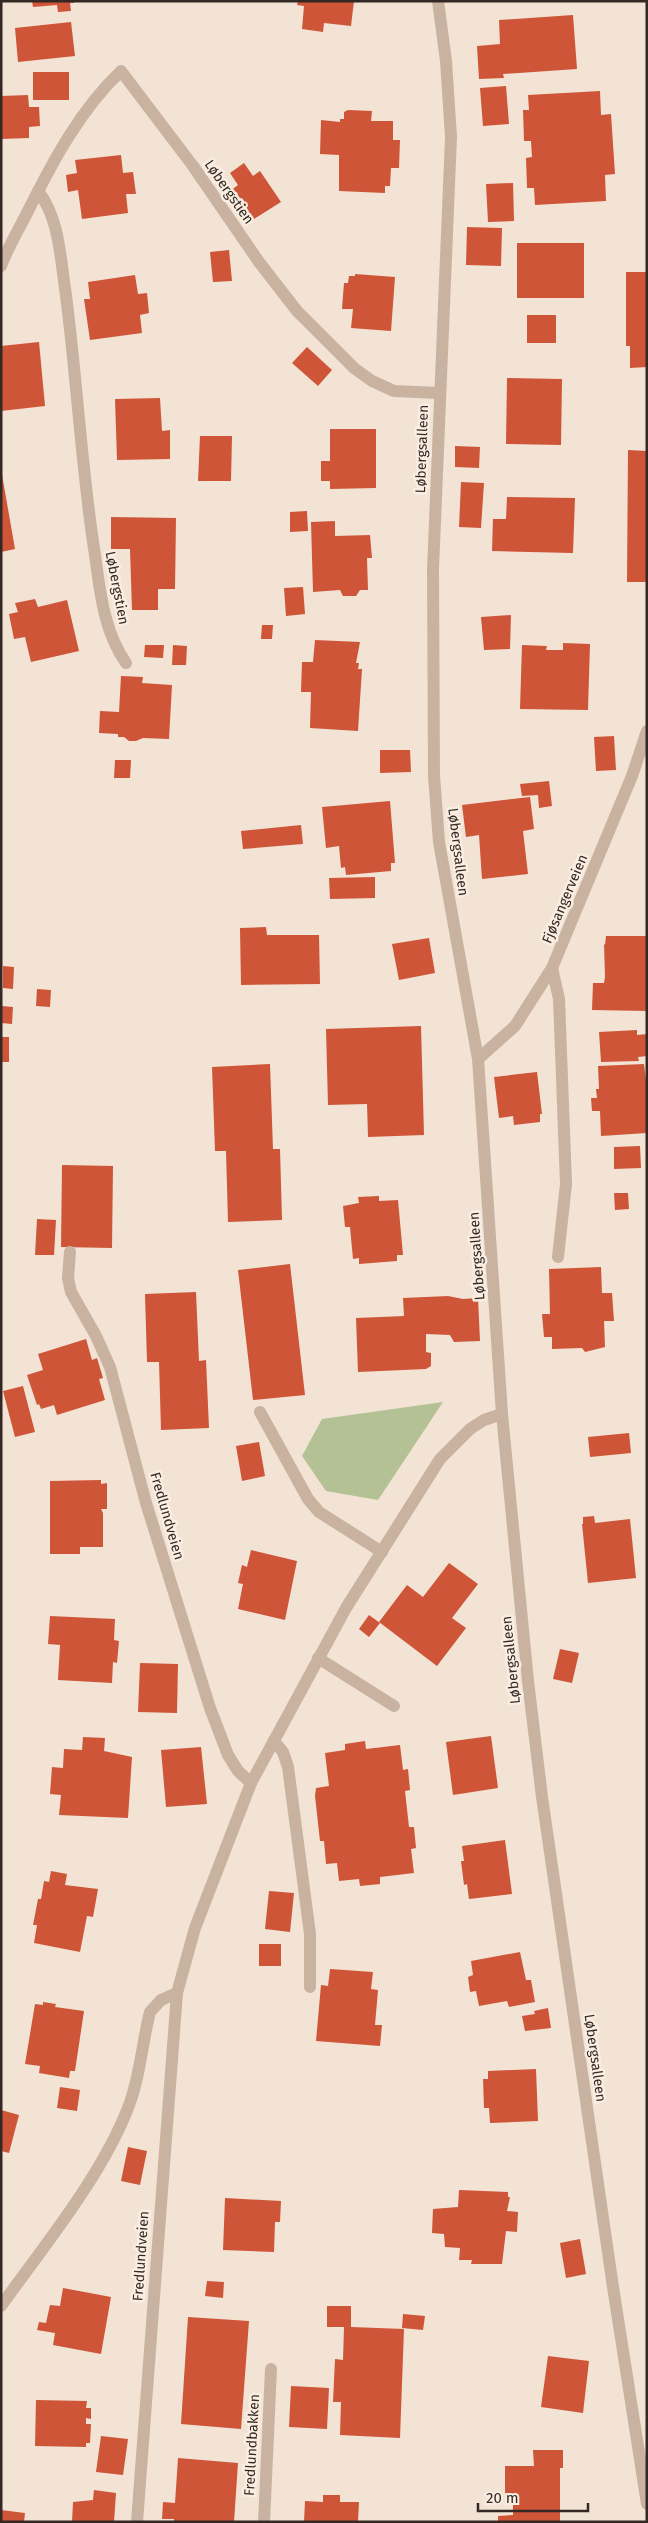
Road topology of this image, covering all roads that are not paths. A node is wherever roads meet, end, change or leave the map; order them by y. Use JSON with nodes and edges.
{"nodes":[{"id":1,"x":438,"y":1,"type":"edge"},
{"id":2,"x":38,"y":191,"type":"junction"},
{"id":3,"x":1,"y":266,"type":"edge"},
{"id":4,"x":439,"y":393,"type":"junction"},
{"id":5,"x":126,"y":663,"type":"dead end"},
{"id":6,"x":647,"y":731,"type":"edge"},
{"id":7,"x":552,"y":968,"type":"junction"},
{"id":8,"x":478,"y":1060,"type":"junction"},
{"id":9,"x":70,"y":1252,"type":"dead end"},
{"id":10,"x":558,"y":1257,"type":"dead end"},
{"id":11,"x":260,"y":1412,"type":"dead end"},
{"id":12,"x":502,"y":1414,"type":"junction"},
{"id":13,"x":382,"y":1552,"type":"junction"},
{"id":14,"x":318,"y":1658,"type":"junction"},
{"id":15,"x":394,"y":1706,"type":"dead end"},
{"id":16,"x":274,"y":1741,"type":"junction"},
{"id":17,"x":251,"y":1783,"type":"junction"},
{"id":18,"x":310,"y":1987,"type":"dead end"},
{"id":19,"x":177,"y":1993,"type":"junction"},
{"id":20,"x":1,"y":2306,"type":"edge"},
{"id":21,"x":271,"y":2369,"type":"dead end"},
{"id":22,"x":647,"y":2504,"type":"edge"},
{"id":23,"x":137,"y":2522,"type":"edge"},
{"id":24,"x":264,"y":2522,"type":"edge"}],
"edges":[{"from":1,"to":4,"type":"street","name":"Løbergsalleen"},
{"from":2,"to":3,"type":"street","name":"Løbergstien"},
{"from":2,"to":4,"type":"street","name":"Løbergstien"},
{"from":2,"to":5,"type":"street","name":"Løbergstien"},
{"from":4,"to":8,"type":"street","name":"Løbergsalleen"},
{"from":6,"to":7,"type":"street","name":"Fjøsangerveien"},
{"from":7,"to":8,"type":"street","name":"Fjøsangerveien"},
{"from":7,"to":10,"type":"street"},
{"from":8,"to":12,"type":"street","name":"Løbergsalleen"},
{"from":9,"to":17,"type":"street","name":"Fredlundveien"},
{"from":11,"to":13,"type":"street"},
{"from":12,"to":13,"type":"street","name":"Fredlundveien"},
{"from":12,"to":22,"type":"street","name":"Løbergsalleen"},
{"from":13,"to":14,"type":"street","name":"Fredlundveien"},
{"from":14,"to":15,"type":"street"},
{"from":14,"to":16,"type":"street","name":"Fredlundveien"},
{"from":16,"to":17,"type":"street","name":"Fredlundveien"},
{"from":16,"to":18,"type":"street"},
{"from":17,"to":19,"type":"street","name":"Fredlundveien"},
{"from":19,"to":20,"type":"street"},
{"from":19,"to":23,"type":"street","name":"Fredlundveien"},
{"from":21,"to":24,"type":"street","name":"Fredlundbakken"}]}
